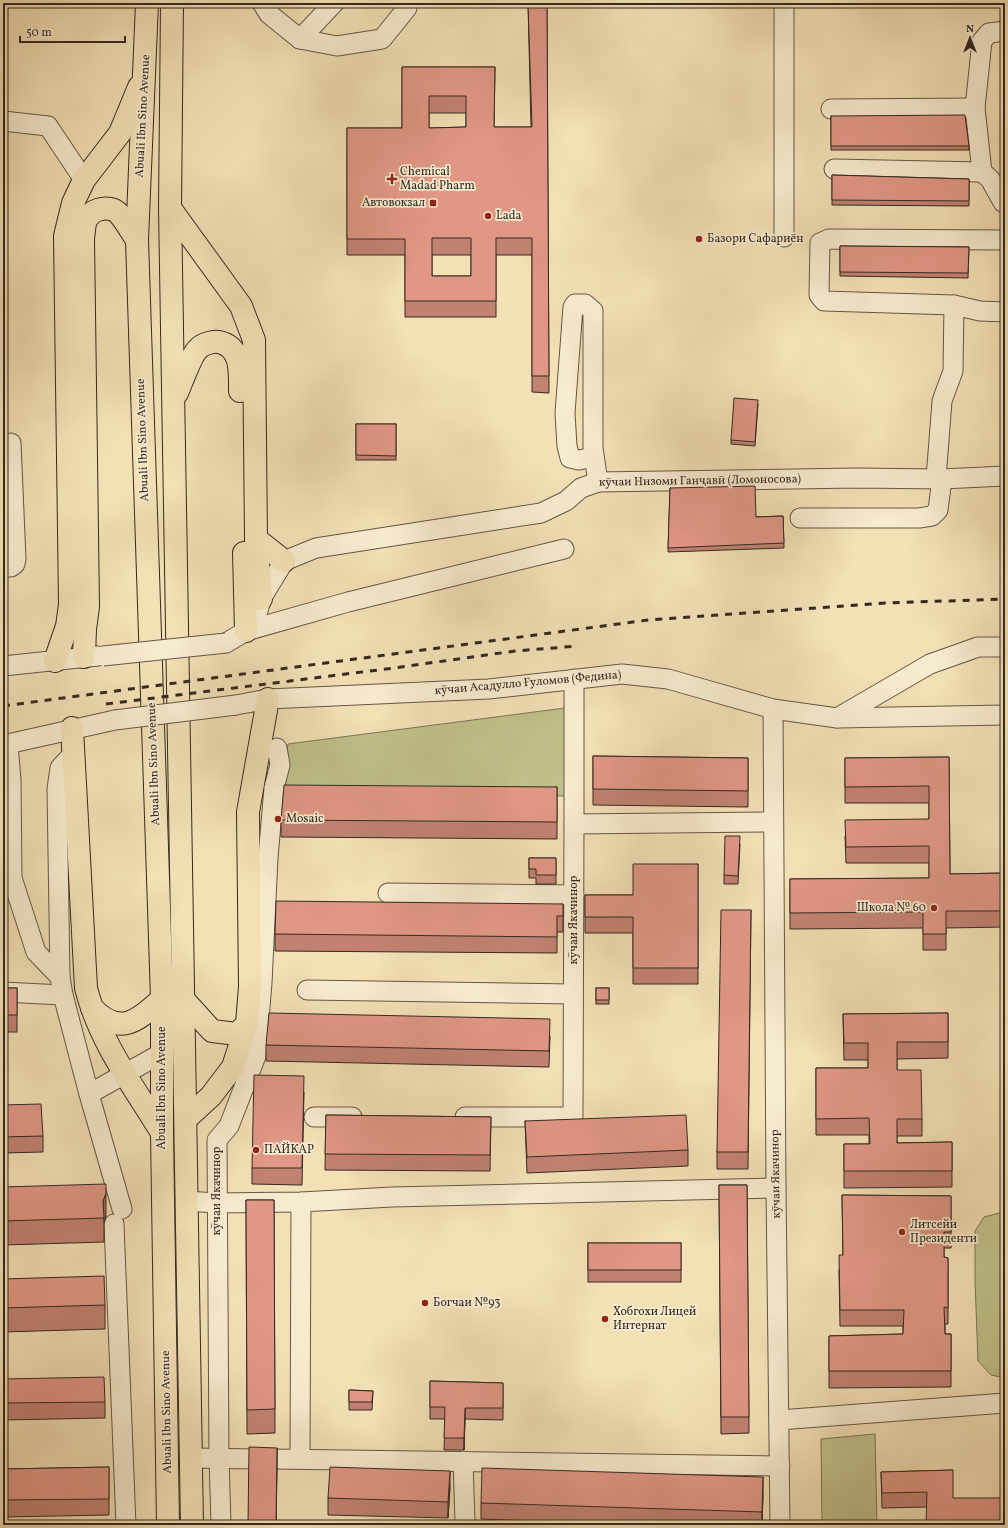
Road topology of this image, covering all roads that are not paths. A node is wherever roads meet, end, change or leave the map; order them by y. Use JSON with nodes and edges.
{"nodes":[{"id":1,"x":147,"y":3,"type":"edge"},
{"id":2,"x":172,"y":3,"type":"edge"},
{"id":3,"x":334,"y":3,"type":"edge"},
{"id":4,"x":784,"y":3,"type":"edge"},
{"id":5,"x":270,"y":7,"type":"edge"},
{"id":6,"x":407,"y":8,"type":"dead end"},
{"id":7,"x":1005,"y":31,"type":"edge"},
{"id":8,"x":300,"y":39,"type":"junction"},
{"id":9,"x":145,"y":71,"type":"junction"},
{"id":10,"x":975,"y":108,"type":"junction"},
{"id":11,"x":831,"y":109,"type":"dead end"},
{"id":12,"x":3,"y":121,"type":"edge"},
{"id":13,"x":834,"y":169,"type":"dead end"},
{"id":14,"x":982,"y":172,"type":"junction"},
{"id":15,"x":84,"y":180,"type":"junction"},
{"id":16,"x":1005,"y":202,"type":"edge"},
{"id":17,"x":170,"y":208,"type":"junction"},
{"id":18,"x":784,"y":237,"type":"dead end"},
{"id":19,"x":136,"y":240,"type":"junction"},
{"id":20,"x":1005,"y":240,"type":"edge"},
{"id":21,"x":954,"y":305,"type":"junction"},
{"id":22,"x":1005,"y":312,"type":"edge"},
{"id":23,"x":174,"y":399,"type":"junction"},
{"id":24,"x":11,"y":443,"type":"dead end"},
{"id":25,"x":594,"y":458,"type":"junction"},
{"id":26,"x":1005,"y":476,"type":"edge"},
{"id":27,"x":939,"y":479,"type":"junction"},
{"id":28,"x":598,"y":482,"type":"junction"},
{"id":29,"x":800,"y":518,"type":"dead end"},
{"id":30,"x":256,"y":539,"type":"junction"},
{"id":31,"x":564,"y":549,"type":"dead end"},
{"id":32,"x":284,"y":561,"type":"junction"},
{"id":33,"x":3,"y":567,"type":"edge"},
{"id":34,"x":261,"y":599,"type":"junction"},
{"id":35,"x":246,"y":631,"type":"junction"},
{"id":36,"x":1005,"y":647,"type":"edge"},
{"id":37,"x":94,"y":656,"type":"junction"},
{"id":38,"x":55,"y":661,"type":"junction"},
{"id":39,"x":3,"y":666,"type":"edge"},
{"id":40,"x":574,"y":679,"type":"junction"},
{"id":41,"x":268,"y":699,"type":"junction"},
{"id":42,"x":773,"y":709,"type":"junction"},
{"id":43,"x":1005,"y":715,"type":"edge"},
{"id":44,"x":837,"y":718,"type":"junction"},
{"id":45,"x":72,"y":728,"type":"junction"},
{"id":46,"x":5,"y":744,"type":"edge"},
{"id":47,"x":277,"y":748,"type":"dead end"},
{"id":48,"x":74,"y":754,"type":"junction"},
{"id":49,"x":773,"y":822,"type":"junction"},
{"id":50,"x":574,"y":824,"type":"junction"},
{"id":51,"x":8,"y":878,"type":"edge"},
{"id":52,"x":388,"y":893,"type":"dead end"},
{"id":53,"x":574,"y":895,"type":"junction"},
{"id":54,"x":61,"y":986,"type":"junction"},
{"id":55,"x":307,"y":990,"type":"dead end"},
{"id":56,"x":3,"y":992,"type":"edge"},
{"id":57,"x":573,"y":994,"type":"junction"},
{"id":58,"x":162,"y":999,"type":"junction"},
{"id":59,"x":184,"y":1000,"type":"junction"},
{"id":60,"x":91,"y":1007,"type":"junction"},
{"id":61,"x":247,"y":1024,"type":"junction"},
{"id":62,"x":162,"y":1053,"type":"junction"},
{"id":63,"x":126,"y":1074,"type":"junction"},
{"id":64,"x":89,"y":1094,"type":"junction"},
{"id":65,"x":314,"y":1117,"type":"dead end"},
{"id":66,"x":369,"y":1117,"type":"edge"},
{"id":67,"x":447,"y":1117,"type":"edge"},
{"id":68,"x":186,"y":1119,"type":"junction"},
{"id":69,"x":162,"y":1133,"type":"junction"},
{"id":70,"x":776,"y":1188,"type":"junction"},
{"id":71,"x":186,"y":1201,"type":"junction"},
{"id":72,"x":301,"y":1202,"type":"junction"},
{"id":73,"x":217,"y":1203,"type":"junction"},
{"id":74,"x":1005,"y":1403,"type":"edge"},
{"id":75,"x":779,"y":1420,"type":"junction"},
{"id":76,"x":191,"y":1458,"type":"junction"},
{"id":77,"x":219,"y":1458,"type":"junction"},
{"id":78,"x":300,"y":1459,"type":"junction"},
{"id":79,"x":463,"y":1462,"type":"junction"},
{"id":80,"x":780,"y":1466,"type":"junction"},
{"id":81,"x":126,"y":1525,"type":"edge"},
{"id":82,"x":168,"y":1525,"type":"edge"},
{"id":83,"x":192,"y":1525,"type":"edge"},
{"id":84,"x":221,"y":1525,"type":"edge"},
{"id":85,"x":467,"y":1525,"type":"edge"},
{"id":86,"x":780,"y":1525,"type":"edge"}],
"edges":[{"from":1,"to":9,"type":"main road","name":"Abuali Ibn Sino Avenue"},
{"from":2,"to":17,"type":"main road","name":"Abuali Ibn Sino Avenue"},
{"from":3,"to":8,"type":"street"},
{"from":4,"to":18,"type":"street"},
{"from":5,"to":8,"type":"street"},
{"from":6,"to":8,"type":"street"},
{"from":7,"to":10,"type":"street"},
{"from":9,"to":15,"type":"main road"},
{"from":9,"to":19,"type":"main road","name":"Abuali Ibn Sino Avenue"},
{"from":10,"to":11,"type":"street"},
{"from":10,"to":14,"type":"street"},
{"from":12,"to":15,"type":"street"},
{"from":13,"to":14,"type":"street"},
{"from":14,"to":16,"type":"street"},
{"from":15,"to":38,"type":"main road"},
{"from":17,"to":23,"type":"main road","name":"Abuali Ibn Sino Avenue"},
{"from":17,"to":30,"type":"main road"},
{"from":19,"to":37,"type":"main road"},
{"from":19,"to":58,"type":"main road","name":"Abuali Ibn Sino Avenue"},
{"from":20,"to":21,"type":"street"},
{"from":21,"to":22,"type":"street"},
{"from":21,"to":27,"type":"street"},
{"from":23,"to":35,"type":"main road"},
{"from":23,"to":59,"type":"main road","name":"Abuali Ibn Sino Avenue"},
{"from":24,"to":33,"type":"street"},
{"from":25,"to":25,"type":"street"},
{"from":25,"to":28,"type":"street"},
{"from":26,"to":27,"type":"street","name":"кӯчаи Низоми Ганҷавӣ (Ломоносова)"},
{"from":27,"to":28,"type":"street","name":"кӯчаи Низоми Ганҷавӣ (Ломоносова)"},
{"from":27,"to":29,"type":"street"},
{"from":28,"to":32,"type":"street","name":"кӯчаи Низоми Ганҷавӣ (Ломоносова)"},
{"from":30,"to":32,"type":"main road"},
{"from":30,"to":34,"type":"main road"},
{"from":31,"to":35,"type":"street"},
{"from":32,"to":34,"type":"street"},
{"from":34,"to":35,"type":"street"},
{"from":35,"to":37,"type":"street","bridge":true},
{"from":36,"to":44,"type":"street"},
{"from":37,"to":38,"type":"street"},
{"from":38,"to":39,"type":"street"},
{"from":40,"to":41,"type":"street","name":"кӯчаи Асадулло Ғуломов (Федина)"},
{"from":40,"to":42,"type":"street","name":"кӯчаи Асадулло Ғуломов (Федина)"},
{"from":40,"to":50,"type":"street","name":"кӯчаи Якачинор"},
{"from":41,"to":45,"type":"street","name":"кӯчаи Асадулло Ғуломов (Федина)","bridge":true},
{"from":41,"to":61,"type":"main road"},
{"from":42,"to":44,"type":"street","name":"кӯчаи Асадулло Ғуломов (Федина)"},
{"from":42,"to":49,"type":"street","name":"кӯчаи Якачинор"},
{"from":43,"to":44,"type":"street","name":"кӯчаи Асадулло Ғуломов (Федина)"},
{"from":45,"to":46,"type":"street","name":"кӯчаи Асадулло Ғуломов (Федина)"},
{"from":45,"to":48,"type":"main road"},
{"from":46,"to":51,"type":"street"},
{"from":47,"to":73,"type":"street","name":"кӯчаи Якачинор"},
{"from":48,"to":54,"type":"street"},
{"from":48,"to":60,"type":"main road"},
{"from":49,"to":50,"type":"street"},
{"from":49,"to":70,"type":"street","name":"кӯчаи Якачинор"},
{"from":50,"to":53,"type":"street","name":"кӯчаи Якачинор"},
{"from":51,"to":54,"type":"street"},
{"from":52,"to":53,"type":"street"},
{"from":53,"to":57,"type":"street","name":"кӯчаи Якачинор"},
{"from":54,"to":56,"type":"street"},
{"from":54,"to":64,"type":"street"},
{"from":55,"to":57,"type":"street"},
{"from":57,"to":67,"type":"street","name":"кӯчаи Якачинор"},
{"from":58,"to":60,"type":"main road"},
{"from":58,"to":62,"type":"main road","name":"Abuali Ibn Sino Avenue"},
{"from":59,"to":61,"type":"main road"},
{"from":59,"to":68,"type":"main road","name":"Abuali Ibn Sino Avenue"},
{"from":60,"to":63,"type":"main road"},
{"from":61,"to":68,"type":"main road"},
{"from":62,"to":63,"type":"street"},
{"from":62,"to":69,"type":"main road","name":"Abuali Ibn Sino Avenue"},
{"from":63,"to":64,"type":"street"},
{"from":63,"to":69,"type":"main road"},
{"from":64,"to":81,"type":"street"},
{"from":65,"to":66,"type":"street"},
{"from":68,"to":71,"type":"main road","name":"Abuali Ibn Sino Avenue"},
{"from":69,"to":82,"type":"main road","name":"Abuali Ibn Sino Avenue"},
{"from":70,"to":72,"type":"street"},
{"from":70,"to":75,"type":"street","name":"кӯчаи Якачинор"},
{"from":71,"to":73,"type":"street"},
{"from":71,"to":76,"type":"main road","name":"Abuali Ibn Sino Avenue"},
{"from":72,"to":73,"type":"street"},
{"from":72,"to":78,"type":"street"},
{"from":73,"to":77,"type":"street","name":"кӯчаи Якачинор"},
{"from":74,"to":75,"type":"street"},
{"from":75,"to":80,"type":"street","name":"кӯчаи Якачинор"},
{"from":76,"to":77,"type":"street"},
{"from":76,"to":83,"type":"main road","name":"Abuali Ibn Sino Avenue"},
{"from":77,"to":78,"type":"street"},
{"from":77,"to":84,"type":"street","name":"кӯчаи Якачинор"},
{"from":78,"to":79,"type":"street"},
{"from":79,"to":80,"type":"street"},
{"from":79,"to":85,"type":"street"},
{"from":80,"to":86,"type":"street","name":"кӯчаи Якачинор"}]}
